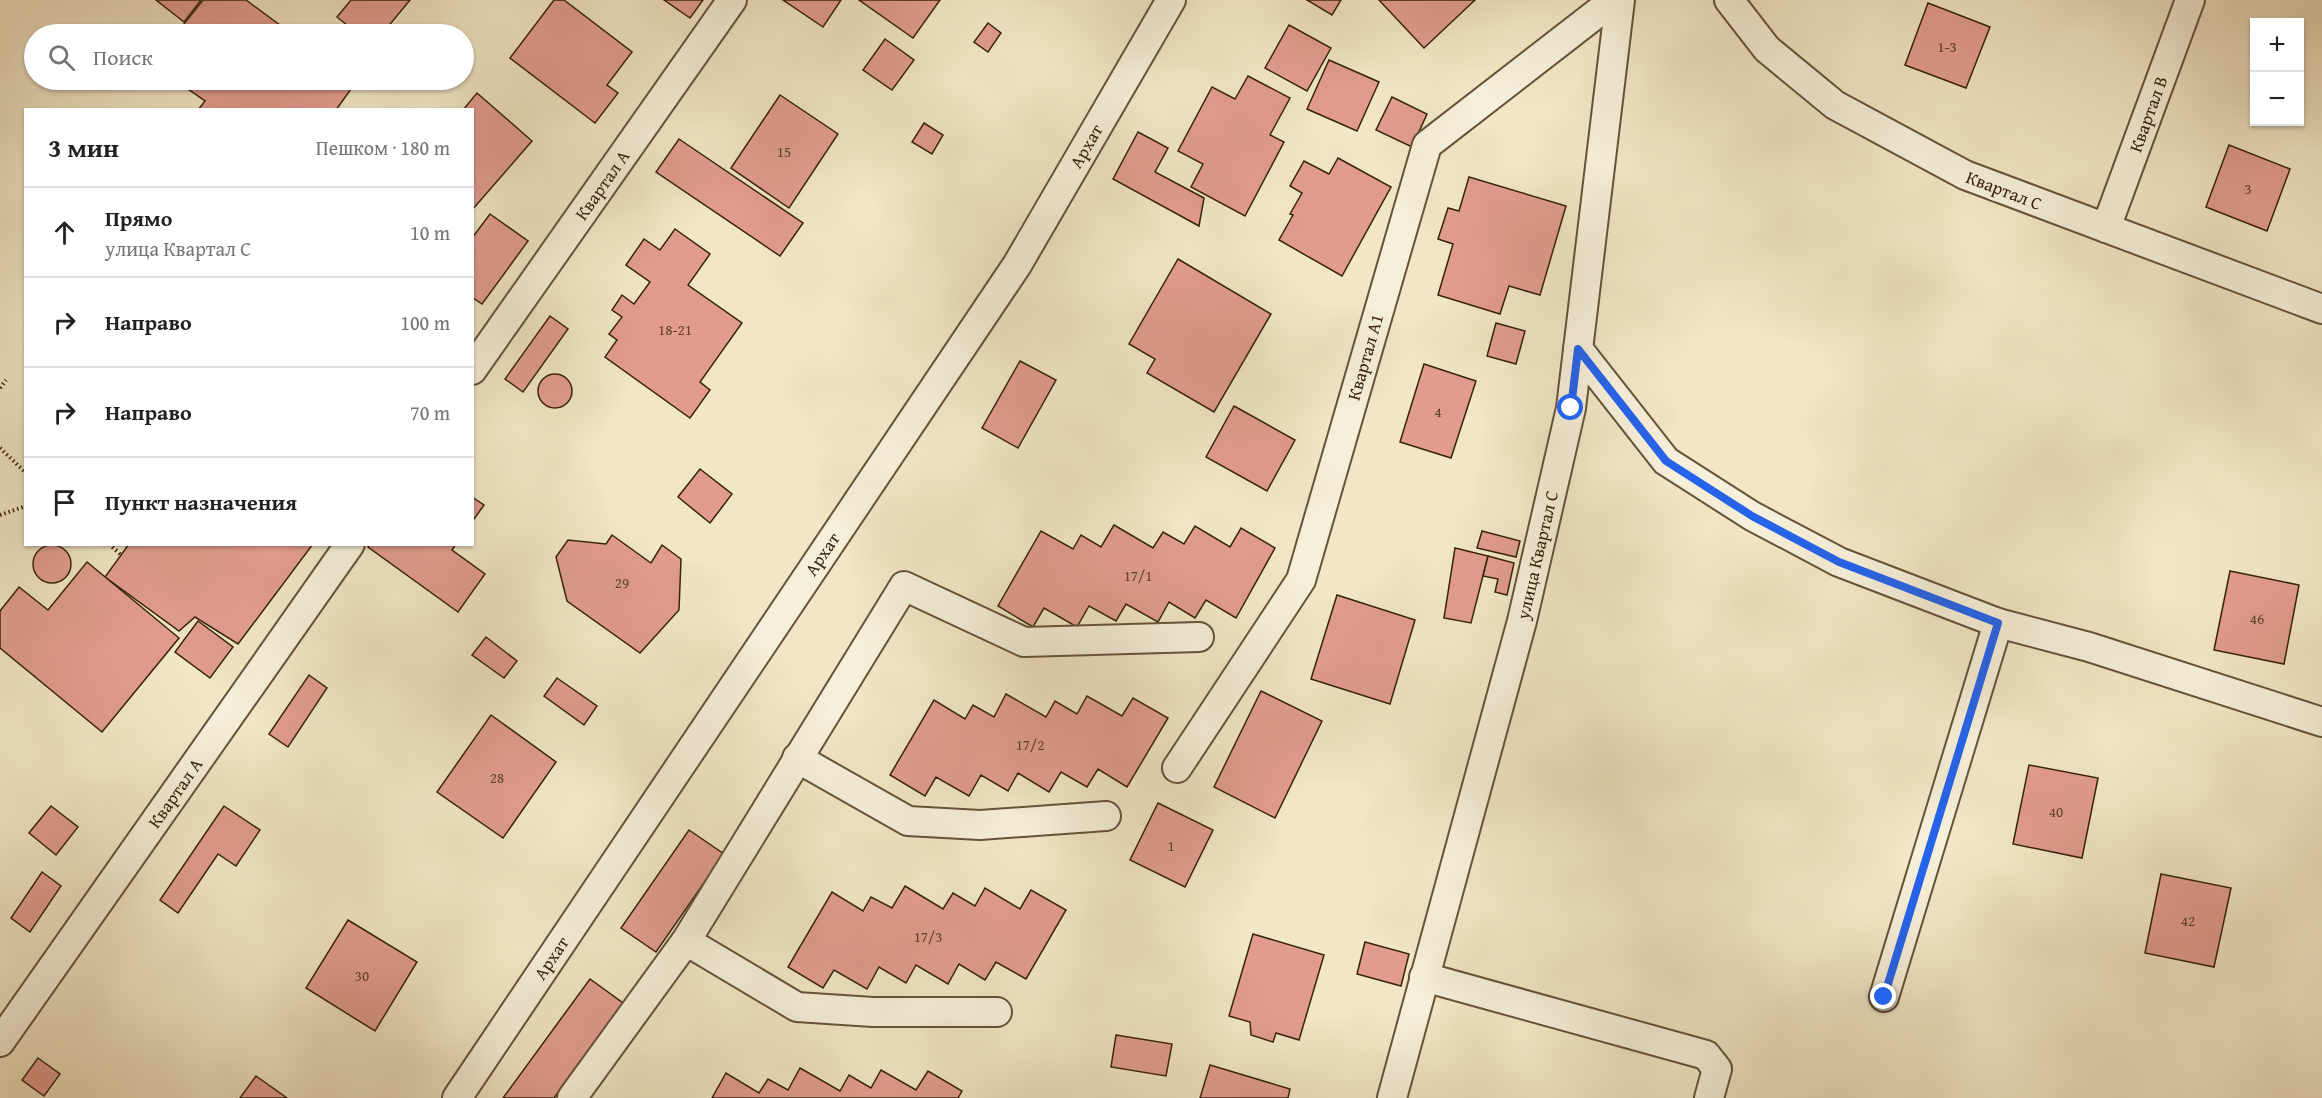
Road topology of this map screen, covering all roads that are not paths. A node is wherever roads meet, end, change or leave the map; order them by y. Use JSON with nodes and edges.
{"nodes":[{"id":1,"x":732,"y":0,"type":"edge"},
{"id":2,"x":1171,"y":0,"type":"edge"},
{"id":3,"x":1614,"y":0,"type":"edge"},
{"id":4,"x":1620,"y":0,"type":"edge"},
{"id":5,"x":1729,"y":0,"type":"edge"},
{"id":6,"x":2190,"y":0,"type":"edge"},
{"id":7,"x":2106,"y":228,"type":"junction"},
{"id":8,"x":2322,"y":309,"type":"edge"},
{"id":9,"x":1578,"y":349,"type":"junction"},
{"id":10,"x":474,"y":367,"type":"edge"},
{"id":11,"x":349,"y":546,"type":"edge"},
{"id":12,"x":1998,"y":623,"type":"junction"},
{"id":13,"x":1199,"y":637,"type":"dead end"},
{"id":14,"x":2322,"y":722,"type":"edge"},
{"id":15,"x":797,"y":758,"type":"junction"},
{"id":16,"x":1177,"y":768,"type":"dead end"},
{"id":17,"x":1106,"y":816,"type":"dead end"},
{"id":18,"x":686,"y":941,"type":"junction"},
{"id":19,"x":1424,"y":977,"type":"junction"},
{"id":20,"x":1884,"y":997,"type":"dead end"},
{"id":21,"x":997,"y":1012,"type":"dead end"},
{"id":22,"x":0,"y":1042,"type":"edge"},
{"id":23,"x":457,"y":1098,"type":"edge"},
{"id":24,"x":572,"y":1098,"type":"edge"},
{"id":25,"x":1392,"y":1098,"type":"edge"},
{"id":26,"x":1709,"y":1098,"type":"edge"}],
"edges":[{"from":1,"to":10,"type":"street","name":"Квартал А"},
{"from":2,"to":23,"type":"street","name":"Архат"},
{"from":3,"to":16,"type":"street","name":"Квартал А1"},
{"from":4,"to":9,"type":"street","name":"улица Квартал С"},
{"from":5,"to":7,"type":"street","name":"Квартал С"},
{"from":6,"to":7,"type":"street","name":"Квартал В"},
{"from":7,"to":8,"type":"street","name":"Квартал С"},
{"from":9,"to":12,"type":"street"},
{"from":9,"to":19,"type":"street","name":"улица Квартал С"},
{"from":11,"to":22,"type":"street","name":"Квартал А"},
{"from":12,"to":14,"type":"street"},
{"from":12,"to":20,"type":"street"},
{"from":13,"to":15,"type":"street"},
{"from":15,"to":17,"type":"street"},
{"from":15,"to":18,"type":"street"},
{"from":18,"to":21,"type":"street"},
{"from":18,"to":24,"type":"street"},
{"from":19,"to":25,"type":"street","name":"улица Квартал С"},
{"from":19,"to":26,"type":"street"}]}
